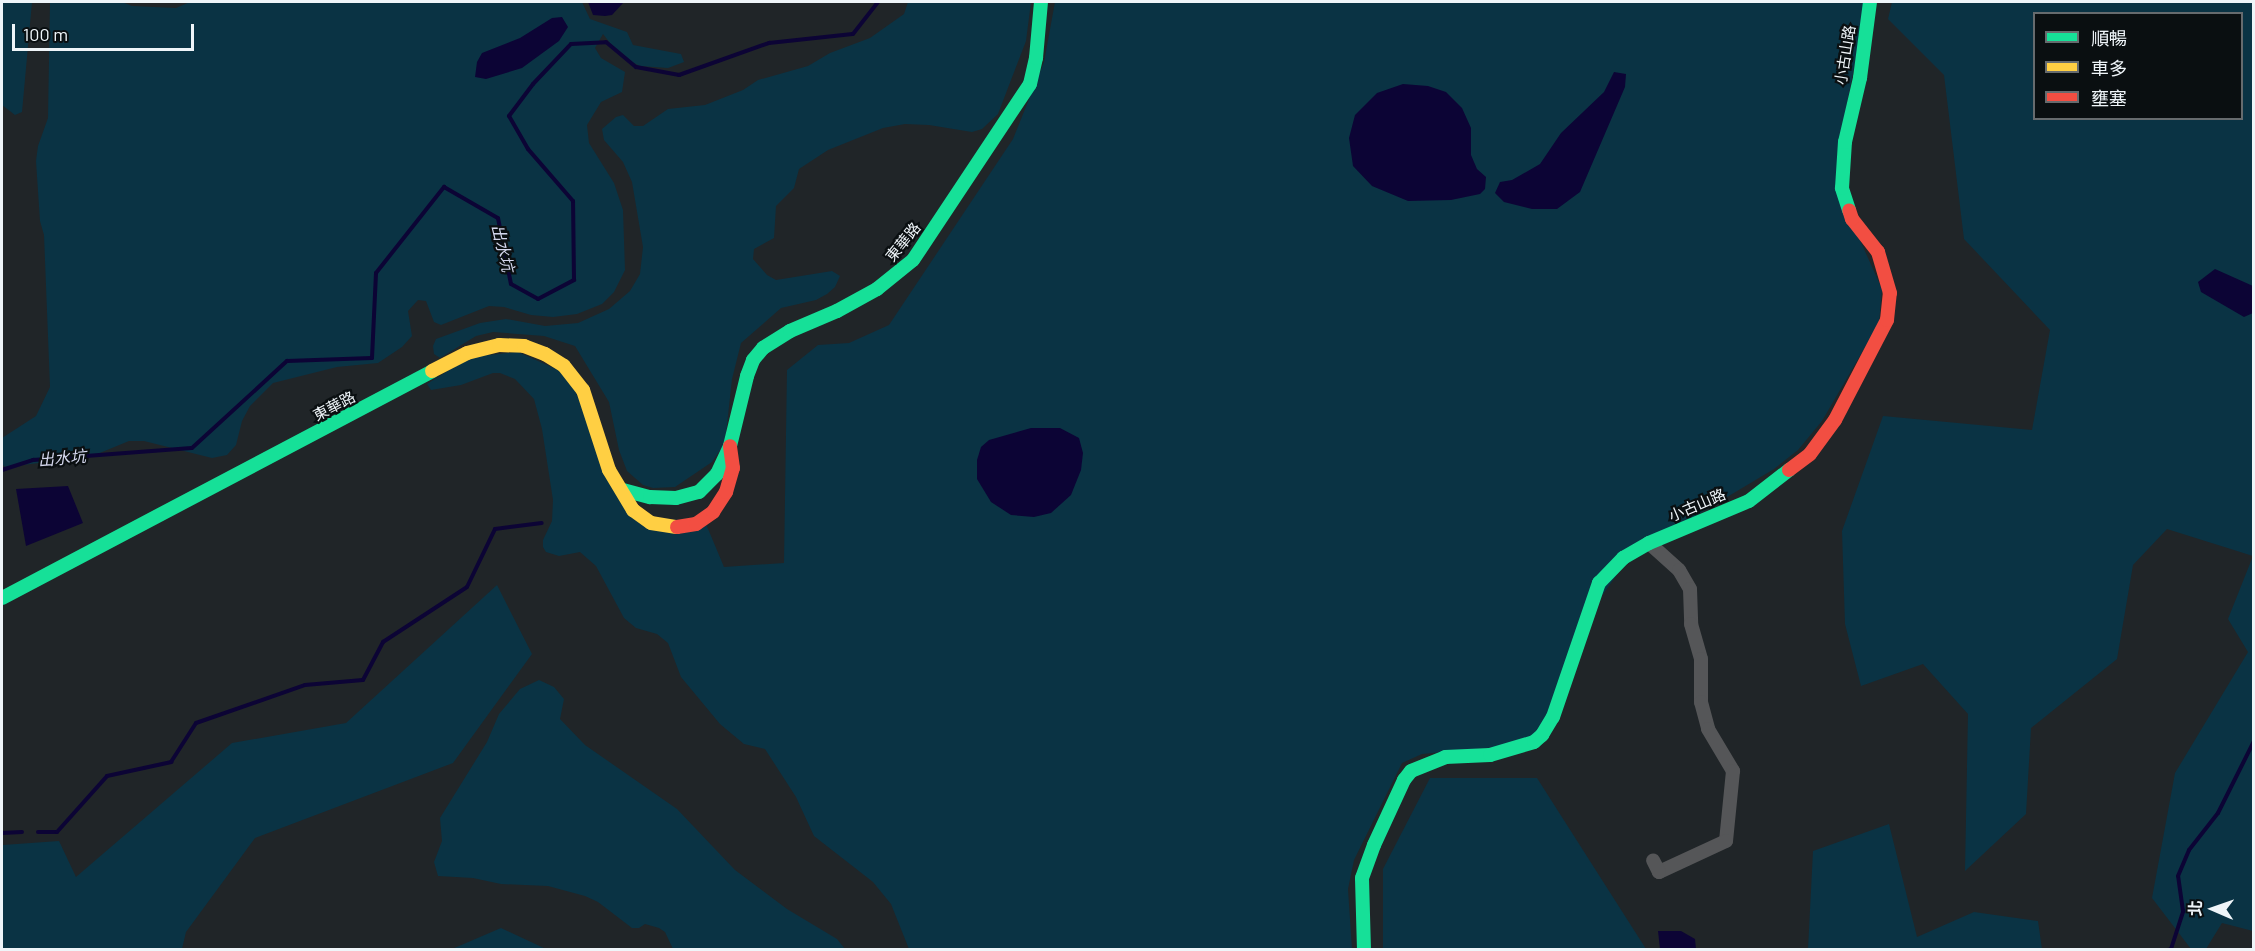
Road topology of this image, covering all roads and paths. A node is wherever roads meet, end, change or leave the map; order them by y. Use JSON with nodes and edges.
{"nodes":[{"id":1,"x":1041,"y":2,"type":"edge"},
{"id":2,"x":1870,"y":2,"type":"edge"},
{"id":3,"x":730,"y":446,"type":"junction"},
{"id":4,"x":623,"y":490,"type":"junction"},
{"id":5,"x":1649,"y":543,"type":"junction"},
{"id":6,"x":2,"y":598,"type":"edge"},
{"id":7,"x":1653,"y":860,"type":"dead end"},
{"id":8,"x":1365,"y":950,"type":"edge"}],
"edges":[{"from":1,"to":3,"type":"street","name":"東華路"},
{"from":2,"to":5,"type":"street","name":"小古山路"},
{"from":3,"to":4,"type":"street","name":"東華路"},
{"from":3,"to":4,"type":"street","name":"東華路"},
{"from":4,"to":6,"type":"street","name":"東華路"},
{"from":5,"to":7,"type":"street"},
{"from":5,"to":8,"type":"street","name":"小古山路"}]}
